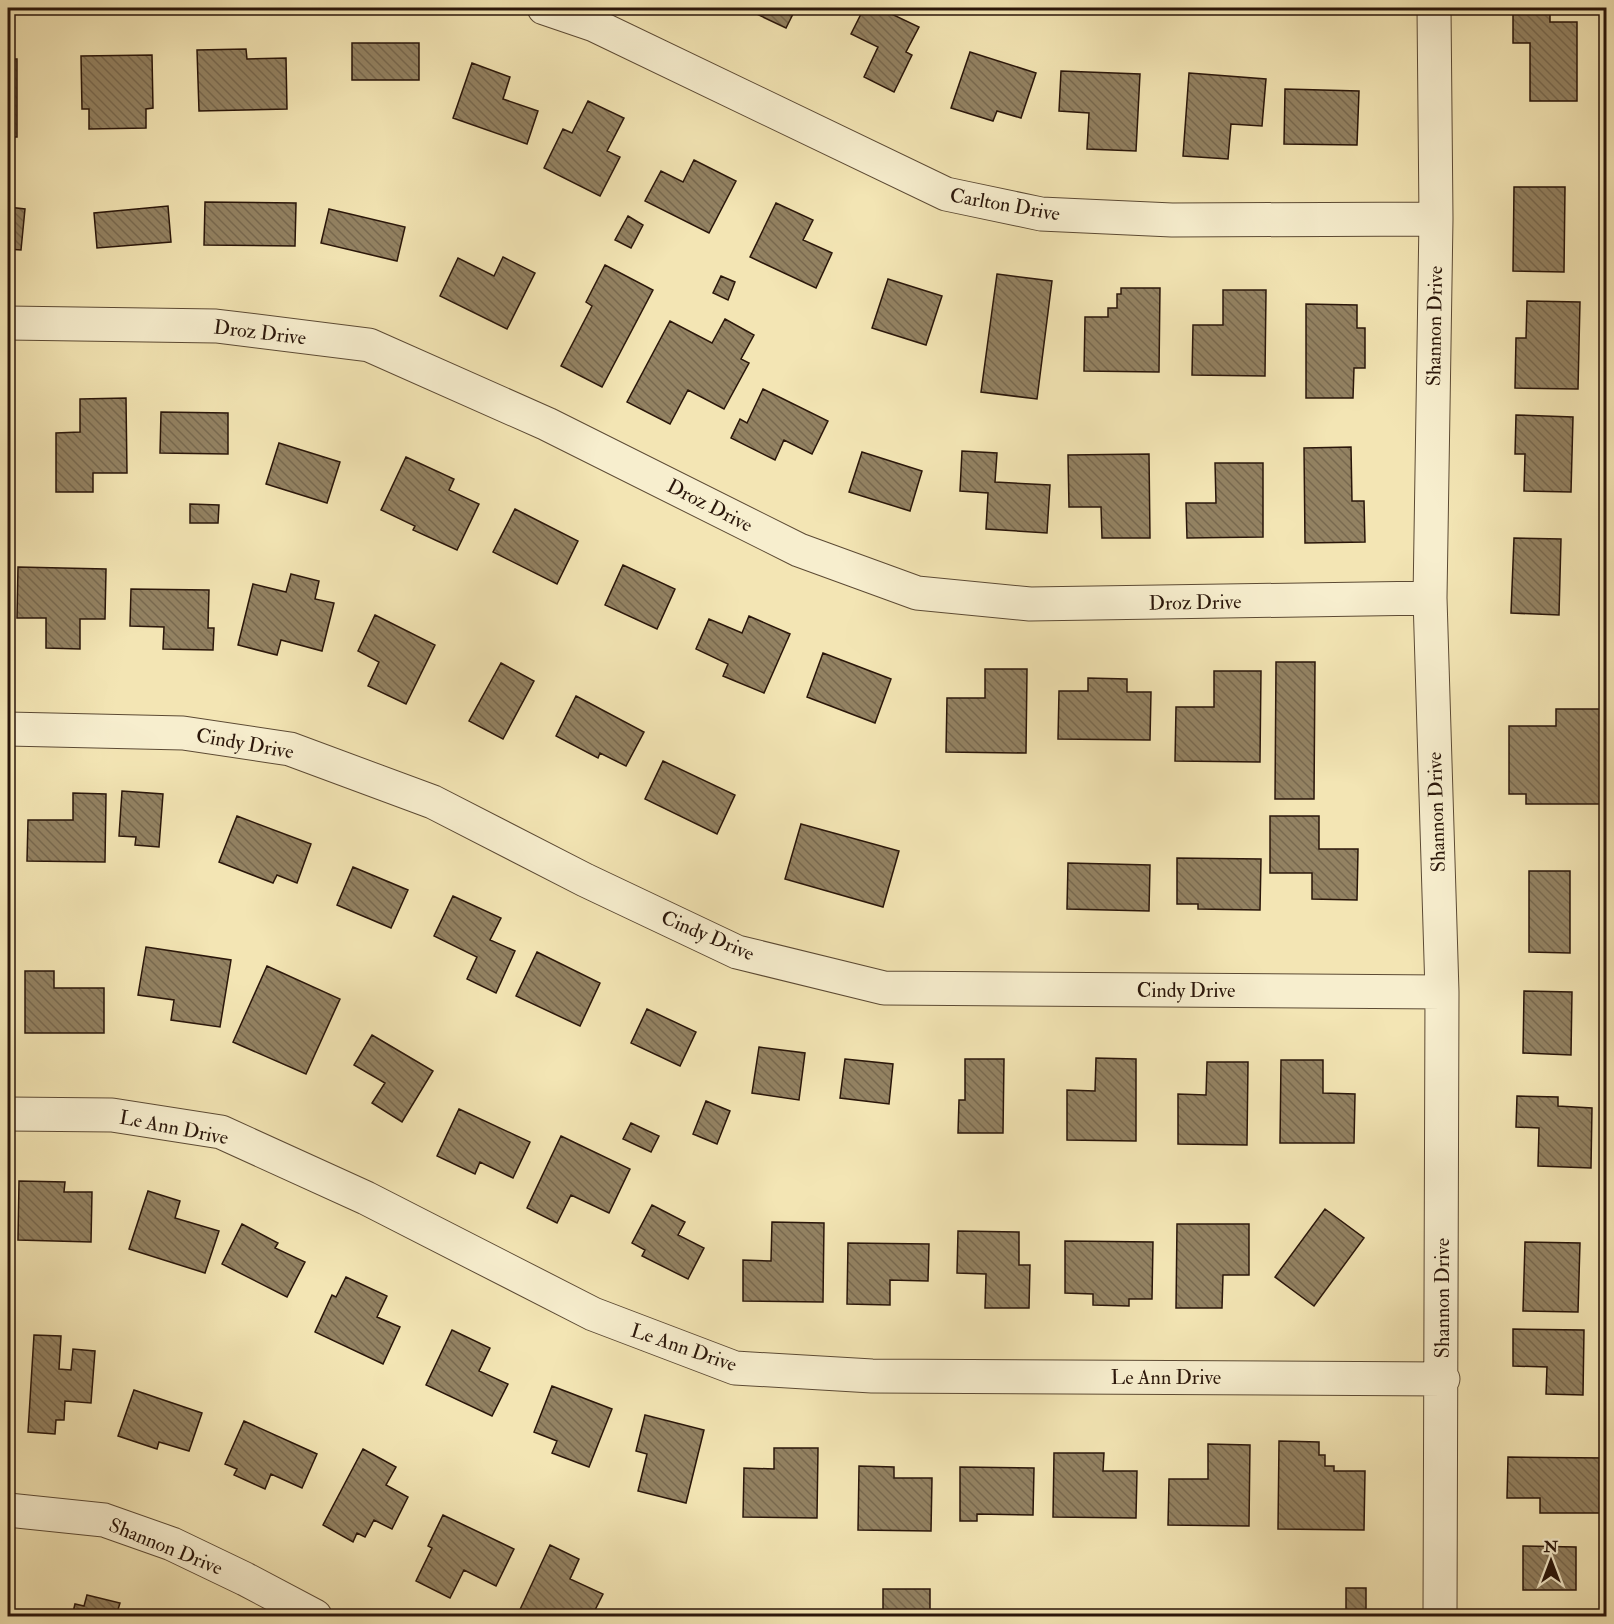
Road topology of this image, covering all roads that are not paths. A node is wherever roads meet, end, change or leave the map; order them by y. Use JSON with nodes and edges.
{"nodes":[{"id":1,"x":544,"y":8,"type":"edge"},
{"id":2,"x":1434,"y":8,"type":"edge"},
{"id":3,"x":1436,"y":219,"type":"junction"},
{"id":4,"x":8,"y":323,"type":"edge"},
{"id":5,"x":1430,"y":598,"type":"junction"},
{"id":6,"x":8,"y":729,"type":"edge"},
{"id":7,"x":1442,"y":992,"type":"junction"},
{"id":8,"x":8,"y":1114,"type":"edge"},
{"id":9,"x":1443,"y":1378,"type":"junction"},
{"id":10,"x":8,"y":1510,"type":"edge"},
{"id":11,"x":315,"y":1617,"type":"edge"},
{"id":12,"x":1440,"y":1617,"type":"edge"}],
"edges":[{"from":1,"to":3,"type":"street","name":"Carlton Drive"},
{"from":2,"to":3,"type":"street","name":"Shannon Drive"},
{"from":3,"to":5,"type":"street","name":"Shannon Drive"},
{"from":4,"to":5,"type":"street","name":"Droz Drive"},
{"from":5,"to":7,"type":"street","name":"Shannon Drive"},
{"from":6,"to":7,"type":"street","name":"Cindy Drive"},
{"from":7,"to":9,"type":"street","name":"Shannon Drive"},
{"from":8,"to":9,"type":"street","name":"Le Ann Drive"},
{"from":9,"to":12,"type":"street","name":"Shannon Drive"},
{"from":10,"to":11,"type":"street","name":"Shannon Drive"}]}
